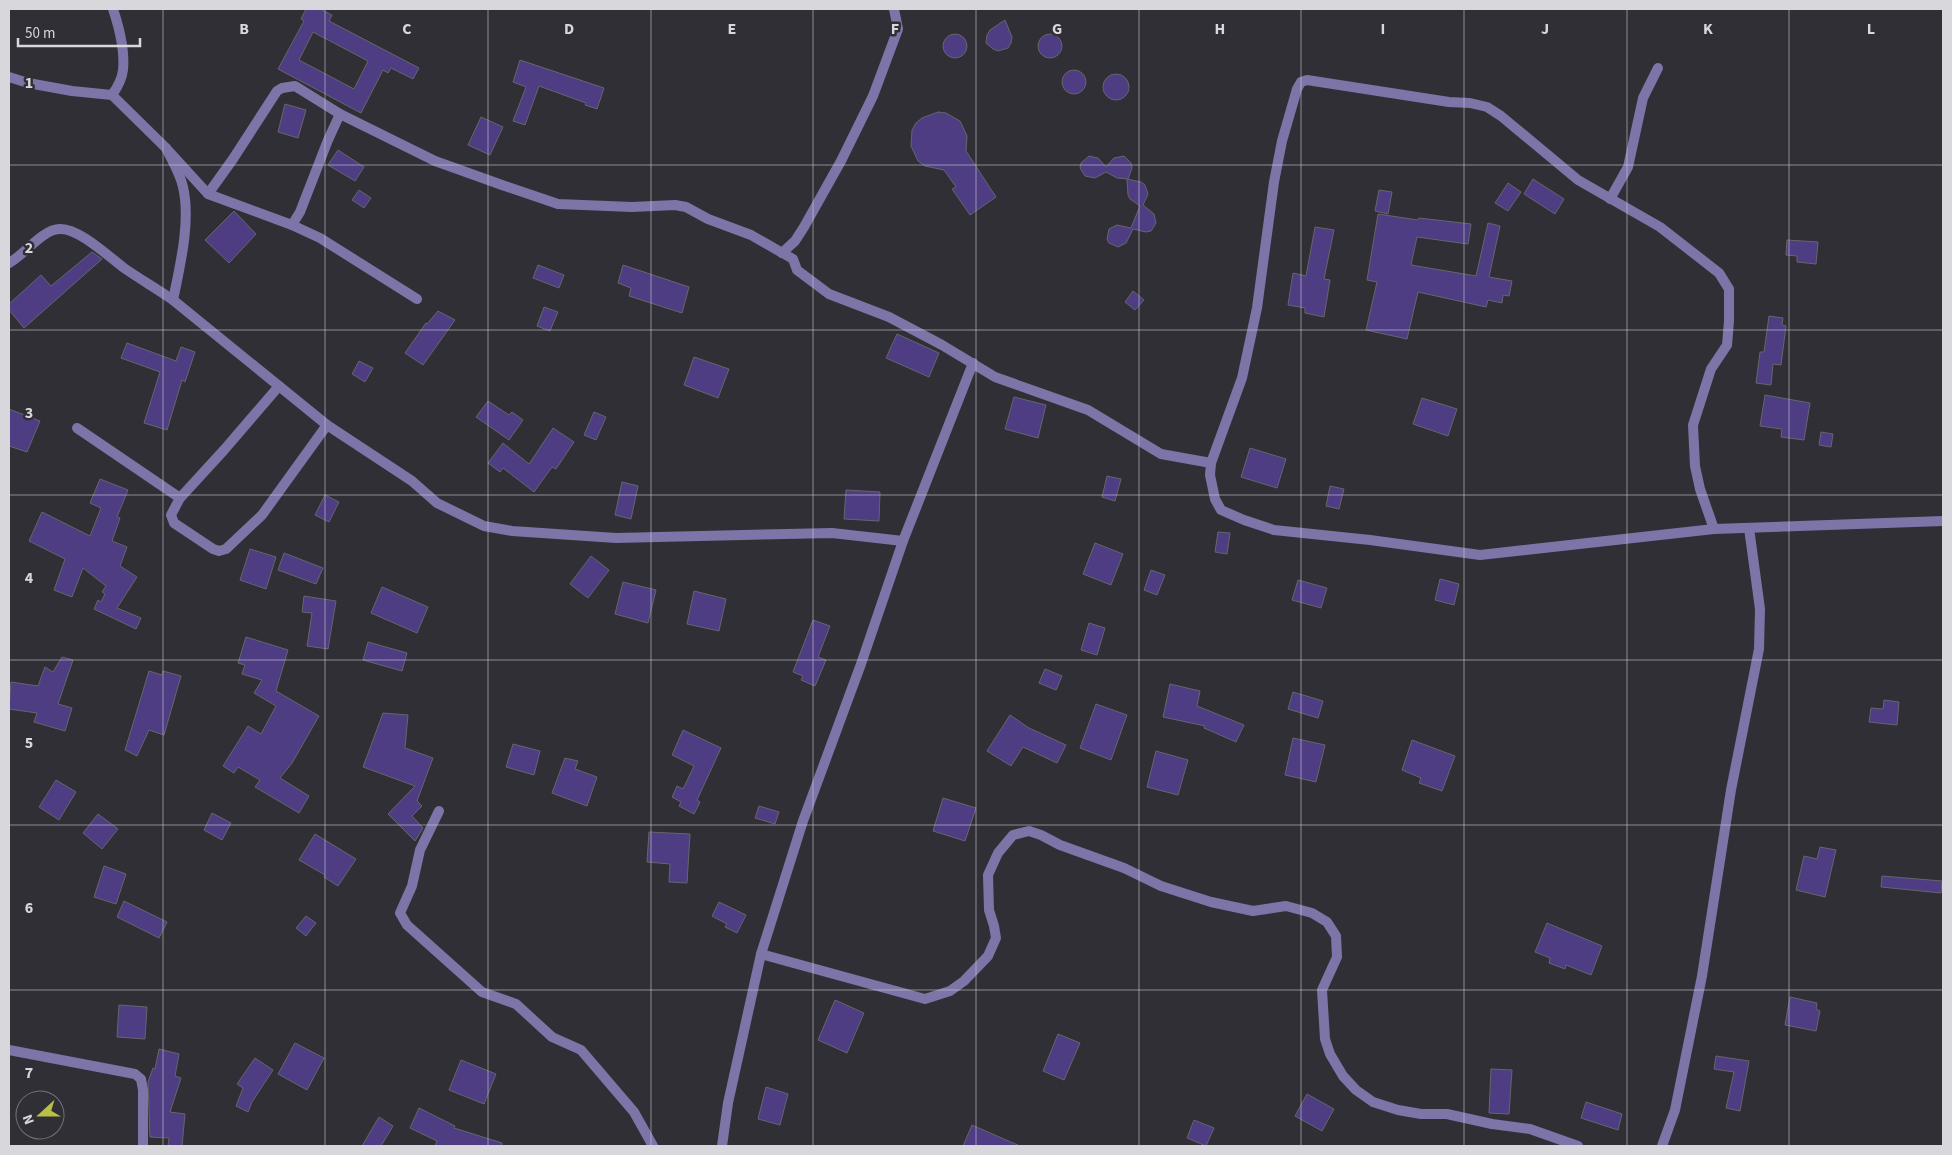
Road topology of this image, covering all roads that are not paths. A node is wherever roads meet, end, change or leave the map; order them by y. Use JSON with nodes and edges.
{"nodes":[{"id":1,"x":113,"y":9,"type":"edge"},
{"id":2,"x":894,"y":9,"type":"edge"},
{"id":3,"x":1658,"y":68,"type":"dead end"},
{"id":4,"x":9,"y":77,"type":"edge"},
{"id":5,"x":112,"y":95,"type":"junction"},
{"id":6,"x":340,"y":114,"type":"junction"},
{"id":7,"x":166,"y":148,"type":"junction"},
{"id":8,"x":208,"y":194,"type":"junction"},
{"id":9,"x":1610,"y":199,"type":"junction"},
{"id":10,"x":292,"y":224,"type":"junction"},
{"id":11,"x":782,"y":253,"type":"junction"},
{"id":12,"x":9,"y":263,"type":"edge"},
{"id":13,"x":417,"y":299,"type":"dead end"},
{"id":14,"x":173,"y":300,"type":"junction"},
{"id":15,"x":973,"y":363,"type":"junction"},
{"id":16,"x":279,"y":386,"type":"junction"},
{"id":17,"x":327,"y":425,"type":"junction"},
{"id":18,"x":77,"y":428,"type":"dead end"},
{"id":19,"x":1211,"y":463,"type":"junction"},
{"id":20,"x":180,"y":498,"type":"junction"},
{"id":21,"x":1943,"y":521,"type":"edge"},
{"id":22,"x":1749,"y":528,"type":"junction"},
{"id":23,"x":1714,"y":529,"type":"junction"},
{"id":24,"x":903,"y":541,"type":"junction"},
{"id":25,"x":439,"y":812,"type":"dead end"},
{"id":26,"x":761,"y":954,"type":"junction"},
{"id":27,"x":9,"y":1050,"type":"edge"},
{"id":28,"x":144,"y":1146,"type":"edge"},
{"id":29,"x":654,"y":1146,"type":"edge"},
{"id":30,"x":722,"y":1146,"type":"edge"},
{"id":31,"x":1578,"y":1146,"type":"edge"},
{"id":32,"x":1662,"y":1146,"type":"edge"}],
"edges":[{"from":1,"to":5,"type":"street"},
{"from":2,"to":11,"type":"street"},
{"from":3,"to":9,"type":"street"},
{"from":4,"to":5,"type":"street"},
{"from":5,"to":7,"type":"street"},
{"from":6,"to":8,"type":"street"},
{"from":6,"to":10,"type":"street"},
{"from":6,"to":11,"type":"street"},
{"from":7,"to":8,"type":"street"},
{"from":7,"to":14,"type":"street"},
{"from":8,"to":10,"type":"street"},
{"from":9,"to":19,"type":"street"},
{"from":9,"to":23,"type":"street"},
{"from":10,"to":13,"type":"street"},
{"from":11,"to":15,"type":"street"},
{"from":12,"to":14,"type":"street"},
{"from":14,"to":16,"type":"street"},
{"from":15,"to":19,"type":"street"},
{"from":15,"to":24,"type":"street"},
{"from":16,"to":17,"type":"street"},
{"from":16,"to":20,"type":"street"},
{"from":17,"to":20,"type":"street"},
{"from":17,"to":24,"type":"street"},
{"from":18,"to":20,"type":"street"},
{"from":19,"to":23,"type":"street"},
{"from":21,"to":22,"type":"street"},
{"from":22,"to":23,"type":"street"},
{"from":22,"to":32,"type":"street"},
{"from":24,"to":26,"type":"street"},
{"from":25,"to":29,"type":"street"},
{"from":26,"to":30,"type":"street"},
{"from":26,"to":31,"type":"street"},
{"from":27,"to":28,"type":"street"}]}
